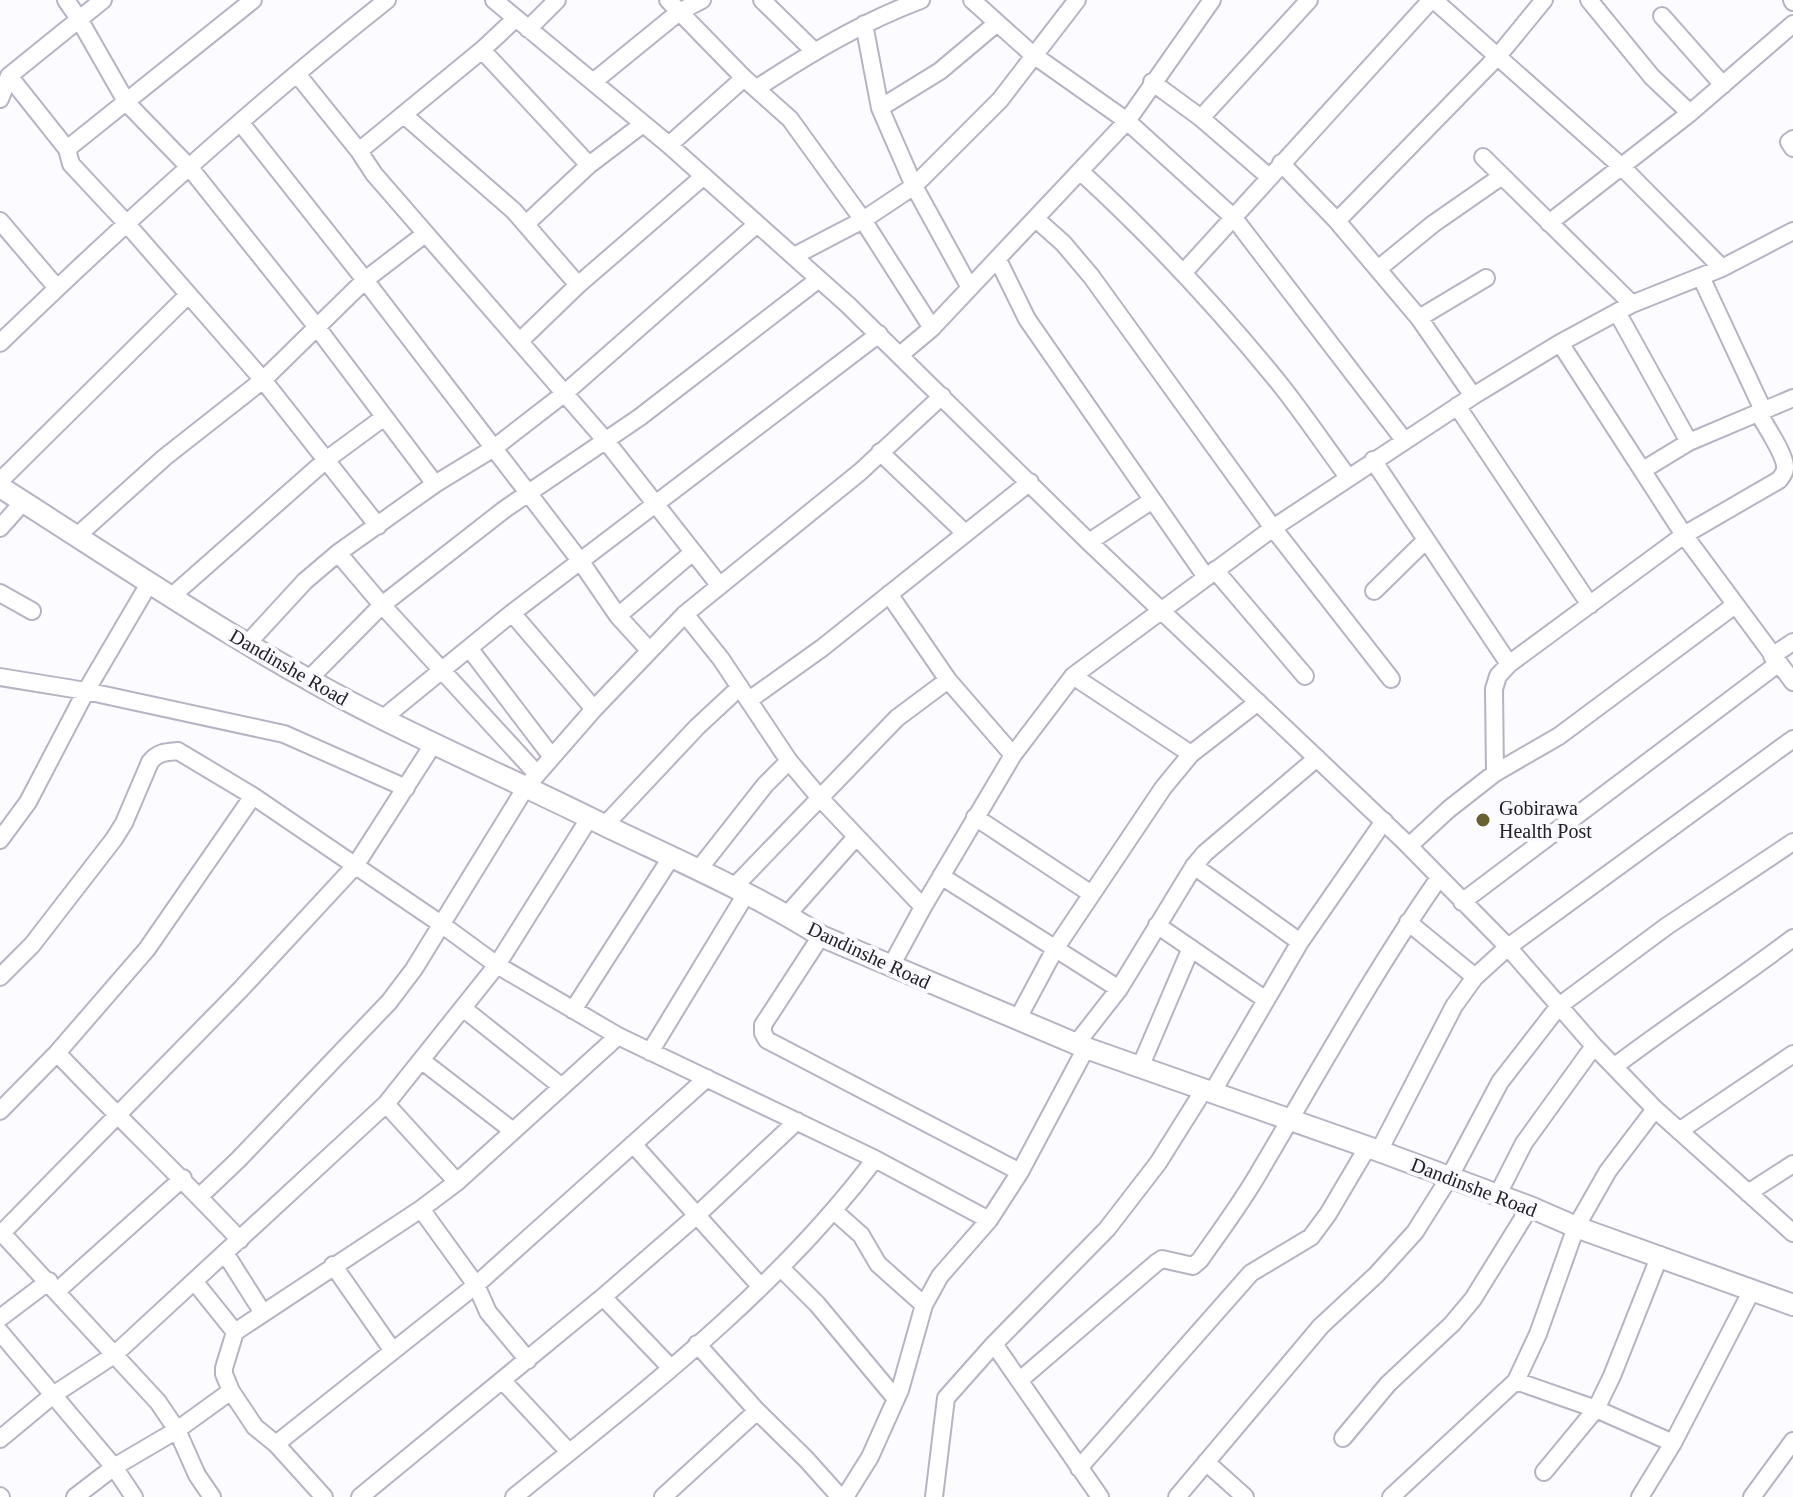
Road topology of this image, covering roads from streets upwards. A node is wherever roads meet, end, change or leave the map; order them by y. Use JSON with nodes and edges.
{"nodes":[{"id":1,"x":66,"y":0,"type":"edge"},
{"id":2,"x":103,"y":0,"type":"edge"},
{"id":3,"x":253,"y":0,"type":"edge"},
{"id":4,"x":387,"y":0,"type":"edge"},
{"id":5,"x":494,"y":0,"type":"edge"},
{"id":6,"x":557,"y":0,"type":"edge"},
{"id":7,"x":702,"y":0,"type":"edge"},
{"id":8,"x":762,"y":0,"type":"edge"},
{"id":9,"x":921,"y":0,"type":"edge"},
{"id":10,"x":972,"y":0,"type":"edge"},
{"id":11,"x":1077,"y":0,"type":"edge"},
{"id":12,"x":1212,"y":0,"type":"edge"},
{"id":13,"x":1309,"y":0,"type":"edge"},
{"id":14,"x":1432,"y":0,"type":"edge"},
{"id":15,"x":1544,"y":0,"type":"edge"},
{"id":16,"x":1589,"y":0,"type":"edge"},
{"id":17,"x":674,"y":6,"type":"edge"},
{"id":18,"x":1662,"y":16,"type":"dead end"},
{"id":19,"x":79,"y":19,"type":"junction"},
{"id":20,"x":997,"y":23,"type":"junction"},
{"id":21,"x":521,"y":24,"type":"junction"},
{"id":22,"x":864,"y":24,"type":"junction"},
{"id":23,"x":1793,"y":24,"type":"edge"},
{"id":24,"x":482,"y":50,"type":"junction"},
{"id":25,"x":814,"y":51,"type":"junction"},
{"id":26,"x":1032,"y":54,"type":"junction"},
{"id":27,"x":1498,"y":56,"type":"junction"},
{"id":28,"x":297,"y":74,"type":"junction"},
{"id":29,"x":9,"y":76,"type":"junction"},
{"id":30,"x":593,"y":82,"type":"junction"},
{"id":31,"x":1152,"y":82,"type":"junction"},
{"id":32,"x":750,"y":83,"type":"junction"},
{"id":33,"x":1723,"y":85,"type":"junction"},
{"id":34,"x":0,"y":99,"type":"edge"},
{"id":35,"x":127,"y":103,"type":"junction"},
{"id":36,"x":880,"y":108,"type":"junction"},
{"id":37,"x":1690,"y":113,"type":"junction"},
{"id":38,"x":404,"y":115,"type":"junction"},
{"id":39,"x":1201,"y":118,"type":"junction"},
{"id":40,"x":1127,"y":121,"type":"junction"},
{"id":41,"x":240,"y":122,"type":"junction"},
{"id":42,"x":643,"y":124,"type":"junction"},
{"id":43,"x":1793,"y":139,"type":"edge"},
{"id":44,"x":669,"y":145,"type":"junction"},
{"id":45,"x":1793,"y":148,"type":"edge"},
{"id":46,"x":67,"y":149,"type":"junction"},
{"id":47,"x":359,"y":151,"type":"junction"},
{"id":48,"x":1483,"y":157,"type":"dead end"},
{"id":49,"x":1281,"y":163,"type":"junction"},
{"id":50,"x":589,"y":165,"type":"junction"},
{"id":51,"x":190,"y":168,"type":"junction"},
{"id":52,"x":1623,"y":168,"type":"junction"},
{"id":53,"x":1081,"y":172,"type":"junction"},
{"id":54,"x":704,"y":176,"type":"junction"},
{"id":55,"x":1268,"y":176,"type":"junction"},
{"id":56,"x":1502,"y":176,"type":"junction"},
{"id":57,"x":914,"y":186,"type":"junction"},
{"id":58,"x":1234,"y":218,"type":"junction"},
{"id":59,"x":1036,"y":219,"type":"junction"},
{"id":60,"x":863,"y":220,"type":"junction"},
{"id":61,"x":0,"y":221,"type":"edge"},
{"id":62,"x":1337,"y":221,"type":"junction"},
{"id":63,"x":1549,"y":223,"type":"junction"},
{"id":64,"x":127,"y":224,"type":"junction"},
{"id":65,"x":526,"y":224,"type":"junction"},
{"id":66,"x":757,"y":224,"type":"junction"},
{"id":67,"x":425,"y":234,"type":"junction"},
{"id":68,"x":1791,"y":238,"type":"edge"},
{"id":69,"x":794,"y":256,"type":"junction"},
{"id":70,"x":998,"y":260,"type":"junction"},
{"id":71,"x":1722,"y":268,"type":"junction"},
{"id":72,"x":1378,"y":269,"type":"junction"},
{"id":73,"x":1183,"y":273,"type":"junction"},
{"id":74,"x":1701,"y":277,"type":"junction"},
{"id":75,"x":1486,"y":278,"type":"dead end"},
{"id":76,"x":819,"y":279,"type":"junction"},
{"id":77,"x":365,"y":280,"type":"junction"},
{"id":78,"x":578,"y":285,"type":"junction"},
{"id":79,"x":57,"y":288,"type":"junction"},
{"id":80,"x":970,"y":288,"type":"junction"},
{"id":81,"x":188,"y":295,"type":"junction"},
{"id":82,"x":1625,"y":308,"type":"junction"},
{"id":83,"x":1419,"y":318,"type":"junction"},
{"id":84,"x":316,"y":326,"type":"junction"},
{"id":85,"x":932,"y":328,"type":"junction"},
{"id":86,"x":879,"y":334,"type":"junction"},
{"id":87,"x":521,"y":340,"type":"junction"},
{"id":88,"x":0,"y":343,"type":"edge"},
{"id":89,"x":1560,"y":343,"type":"junction"},
{"id":90,"x":900,"y":355,"type":"junction"},
{"id":91,"x":263,"y":380,"type":"junction"},
{"id":92,"x":565,"y":393,"type":"junction"},
{"id":93,"x":942,"y":396,"type":"junction"},
{"id":94,"x":1473,"y":396,"type":"junction"},
{"id":95,"x":1793,"y":398,"type":"edge"},
{"id":96,"x":1457,"y":406,"type":"junction"},
{"id":97,"x":1760,"y":411,"type":"junction"},
{"id":98,"x":383,"y":418,"type":"junction"},
{"id":99,"x":1404,"y":440,"type":"junction"},
{"id":100,"x":606,"y":441,"type":"junction"},
{"id":101,"x":1689,"y":442,"type":"junction"},
{"id":102,"x":494,"y":448,"type":"junction"},
{"id":103,"x":880,"y":452,"type":"junction"},
{"id":104,"x":326,"y":460,"type":"junction"},
{"id":105,"x":1373,"y":460,"type":"junction"},
{"id":106,"x":1643,"y":470,"type":"junction"},
{"id":107,"x":1348,"y":477,"type":"junction"},
{"id":108,"x":0,"y":481,"type":"edge"},
{"id":109,"x":1030,"y":482,"type":"junction"},
{"id":110,"x":435,"y":484,"type":"junction"},
{"id":111,"x":0,"y":487,"type":"edge"},
{"id":112,"x":527,"y":494,"type":"junction"},
{"id":113,"x":1151,"y":501,"type":"junction"},
{"id":114,"x":23,"y":502,"type":"junction"},
{"id":115,"x":656,"y":502,"type":"junction"},
{"id":116,"x":378,"y":526,"type":"junction"},
{"id":117,"x":0,"y":528,"type":"edge"},
{"id":118,"x":1273,"y":528,"type":"junction"},
{"id":119,"x":965,"y":533,"type":"junction"},
{"id":120,"x":1684,"y":535,"type":"junction"},
{"id":121,"x":77,"y":536,"type":"junction"},
{"id":122,"x":1426,"y":540,"type":"junction"},
{"id":123,"x":1089,"y":542,"type":"junction"},
{"id":124,"x":693,"y":552,"type":"junction"},
{"id":125,"x":338,"y":553,"type":"junction"},
{"id":126,"x":581,"y":562,"type":"junction"},
{"id":127,"x":1210,"y":573,"type":"junction"},
{"id":128,"x":150,"y":582,"type":"junction"},
{"id":129,"x":720,"y":586,"type":"junction"},
{"id":130,"x":1374,"y":591,"type":"dead end"},
{"id":131,"x":0,"y":593,"type":"edge"},
{"id":132,"x":889,"y":594,"type":"junction"},
{"id":133,"x":172,"y":596,"type":"junction"},
{"id":134,"x":382,"y":605,"type":"junction"},
{"id":135,"x":1590,"y":605,"type":"junction"},
{"id":136,"x":1735,"y":605,"type":"junction"},
{"id":137,"x":32,"y":611,"type":"dead end"},
{"id":138,"x":1162,"y":611,"type":"junction"},
{"id":139,"x":512,"y":613,"type":"junction"},
{"id":140,"x":685,"y":614,"type":"junction"},
{"id":141,"x":618,"y":616,"type":"junction"},
{"id":142,"x":1793,"y":642,"type":"edge"},
{"id":143,"x":247,"y":644,"type":"junction"},
{"id":144,"x":469,"y":648,"type":"junction"},
{"id":145,"x":649,"y":650,"type":"junction"},
{"id":146,"x":1775,"y":660,"type":"junction"},
{"id":147,"x":1509,"y":664,"type":"junction"},
{"id":148,"x":441,"y":669,"type":"junction"},
{"id":149,"x":1073,"y":676,"type":"junction"},
{"id":150,"x":1305,"y":676,"type":"dead end"},
{"id":151,"x":0,"y":677,"type":"edge"},
{"id":152,"x":309,"y":679,"type":"junction"},
{"id":153,"x":1391,"y":679,"type":"dead end"},
{"id":154,"x":948,"y":680,"type":"junction"},
{"id":155,"x":1793,"y":682,"type":"edge"},
{"id":156,"x":86,"y":691,"type":"junction"},
{"id":157,"x":744,"y":694,"type":"junction"},
{"id":158,"x":1258,"y":702,"type":"junction"},
{"id":159,"x":594,"y":709,"type":"junction"},
{"id":160,"x":382,"y":719,"type":"junction"},
{"id":161,"x":1793,"y":739,"type":"edge"},
{"id":162,"x":434,"y":743,"type":"junction"},
{"id":163,"x":1191,"y":754,"type":"junction"},
{"id":164,"x":1013,"y":755,"type":"junction"},
{"id":165,"x":552,"y":757,"type":"junction"},
{"id":166,"x":1317,"y":758,"type":"junction"},
{"id":167,"x":789,"y":761,"type":"junction"},
{"id":168,"x":1495,"y":773,"type":"junction"},
{"id":169,"x":531,"y":780,"type":"junction"},
{"id":170,"x":406,"y":788,"type":"junction"},
{"id":171,"x":253,"y":796,"type":"junction"},
{"id":172,"x":820,"y":798,"type":"junction"},
{"id":173,"x":975,"y":817,"type":"junction"},
{"id":174,"x":597,"y":821,"type":"junction"},
{"id":175,"x":1384,"y":821,"type":"junction"},
{"id":176,"x":856,"y":837,"type":"junction"},
{"id":177,"x":0,"y":840,"type":"edge"},
{"id":178,"x":1793,"y":842,"type":"edge"},
{"id":179,"x":1409,"y":846,"type":"junction"},
{"id":180,"x":672,"y":856,"type":"junction"},
{"id":181,"x":355,"y":866,"type":"junction"},
{"id":182,"x":1194,"y":866,"type":"junction"},
{"id":183,"x":699,"y":869,"type":"junction"},
{"id":184,"x":941,"y":876,"type":"junction"},
{"id":185,"x":1439,"y":878,"type":"junction"},
{"id":186,"x":740,"y":890,"type":"junction"},
{"id":187,"x":1090,"y":893,"type":"junction"},
{"id":188,"x":1462,"y":902,"type":"junction"},
{"id":189,"x":923,"y":907,"type":"junction"},
{"id":190,"x":787,"y":915,"type":"junction"},
{"id":191,"x":1408,"y":922,"type":"junction"},
{"id":192,"x":441,"y":924,"type":"junction"},
{"id":193,"x":1157,"y":925,"type":"junction"},
{"id":194,"x":821,"y":936,"type":"junction"},
{"id":195,"x":1793,"y":938,"type":"edge"},
{"id":196,"x":1300,"y":942,"type":"junction"},
{"id":197,"x":1508,"y":947,"type":"junction"},
{"id":198,"x":1191,"y":948,"type":"junction"},
{"id":199,"x":1055,"y":949,"type":"junction"},
{"id":200,"x":497,"y":965,"type":"junction"},
{"id":201,"x":891,"y":966,"type":"junction"},
{"id":202,"x":0,"y":977,"type":"edge"},
{"id":203,"x":1475,"y":977,"type":"junction"},
{"id":204,"x":1119,"y":989,"type":"junction"},
{"id":205,"x":1266,"y":1000,"type":"junction"},
{"id":206,"x":1559,"y":1006,"type":"junction"},
{"id":207,"x":464,"y":1009,"type":"junction"},
{"id":208,"x":573,"y":1010,"type":"junction"},
{"id":209,"x":1017,"y":1020,"type":"junction"},
{"id":210,"x":618,"y":1036,"type":"junction"},
{"id":211,"x":1081,"y":1046,"type":"junction"},
{"id":212,"x":1594,"y":1046,"type":"junction"},
{"id":213,"x":650,"y":1052,"type":"junction"},
{"id":214,"x":57,"y":1053,"type":"junction"},
{"id":215,"x":1793,"y":1054,"type":"edge"},
{"id":216,"x":421,"y":1060,"type":"junction"},
{"id":217,"x":1141,"y":1065,"type":"junction"},
{"id":218,"x":1615,"y":1066,"type":"junction"},
{"id":219,"x":707,"y":1078,"type":"junction"},
{"id":220,"x":562,"y":1087,"type":"junction"},
{"id":221,"x":1209,"y":1090,"type":"junction"},
{"id":222,"x":386,"y":1104,"type":"junction"},
{"id":223,"x":1655,"y":1109,"type":"junction"},
{"id":224,"x":0,"y":1111,"type":"edge"},
{"id":225,"x":117,"y":1116,"type":"junction"},
{"id":226,"x":1289,"y":1119,"type":"junction"},
{"id":227,"x":797,"y":1121,"type":"junction"},
{"id":228,"x":513,"y":1131,"type":"junction"},
{"id":229,"x":1679,"y":1131,"type":"junction"},
{"id":230,"x":633,"y":1144,"type":"junction"},
{"id":231,"x":1373,"y":1150,"type":"junction"},
{"id":232,"x":875,"y":1159,"type":"junction"},
{"id":233,"x":1793,"y":1164,"type":"edge"},
{"id":234,"x":1020,"y":1172,"type":"junction"},
{"id":235,"x":183,"y":1178,"type":"junction"},
{"id":236,"x":1449,"y":1178,"type":"junction"},
{"id":237,"x":457,"y":1182,"type":"junction"},
{"id":238,"x":1748,"y":1193,"type":"junction"},
{"id":239,"x":1497,"y":1196,"type":"junction"},
{"id":240,"x":199,"y":1197,"type":"junction"},
{"id":241,"x":1530,"y":1207,"type":"junction"},
{"id":242,"x":421,"y":1209,"type":"junction"},
{"id":243,"x":834,"y":1211,"type":"junction"},
{"id":244,"x":695,"y":1217,"type":"junction"},
{"id":245,"x":989,"y":1220,"type":"junction"},
{"id":246,"x":1576,"y":1227,"type":"junction"},
{"id":247,"x":1,"y":1232,"type":"edge"},
{"id":248,"x":1793,"y":1233,"type":"edge"},
{"id":249,"x":240,"y":1240,"type":"junction"},
{"id":250,"x":225,"y":1253,"type":"junction"},
{"id":251,"x":1660,"y":1255,"type":"junction"},
{"id":252,"x":333,"y":1265,"type":"junction"},
{"id":253,"x":781,"y":1268,"type":"junction"},
{"id":254,"x":194,"y":1281,"type":"junction"},
{"id":255,"x":476,"y":1285,"type":"junction"},
{"id":256,"x":53,"y":1286,"type":"junction"},
{"id":257,"x":761,"y":1287,"type":"junction"},
{"id":258,"x":1752,"y":1290,"type":"junction"},
{"id":259,"x":603,"y":1297,"type":"junction"},
{"id":260,"x":924,"y":1305,"type":"junction"},
{"id":261,"x":1793,"y":1305,"type":"edge"},
{"id":262,"x":263,"y":1313,"type":"junction"},
{"id":263,"x":0,"y":1318,"type":"edge"},
{"id":264,"x":0,"y":1332,"type":"edge"},
{"id":265,"x":235,"y":1332,"type":"junction"},
{"id":266,"x":697,"y":1344,"type":"junction"},
{"id":267,"x":994,"y":1344,"type":"junction"},
{"id":268,"x":393,"y":1351,"type":"junction"},
{"id":269,"x":114,"y":1355,"type":"junction"},
{"id":270,"x":528,"y":1360,"type":"junction"},
{"id":271,"x":670,"y":1367,"type":"junction"},
{"id":272,"x":502,"y":1380,"type":"junction"},
{"id":273,"x":1020,"y":1380,"type":"junction"},
{"id":274,"x":1516,"y":1381,"type":"junction"},
{"id":275,"x":231,"y":1391,"type":"junction"},
{"id":276,"x":53,"y":1395,"type":"junction"},
{"id":277,"x":896,"y":1399,"type":"junction"},
{"id":278,"x":1596,"y":1409,"type":"junction"},
{"id":279,"x":757,"y":1411,"type":"junction"},
{"id":280,"x":177,"y":1430,"type":"junction"},
{"id":281,"x":1343,"y":1438,"type":"dead end"},
{"id":282,"x":0,"y":1439,"type":"edge"},
{"id":283,"x":1793,"y":1441,"type":"edge"},
{"id":284,"x":1673,"y":1443,"type":"junction"},
{"id":285,"x":276,"y":1444,"type":"junction"},
{"id":286,"x":569,"y":1452,"type":"junction"},
{"id":287,"x":1206,"y":1462,"type":"junction"},
{"id":288,"x":114,"y":1467,"type":"junction"},
{"id":289,"x":1079,"y":1468,"type":"junction"},
{"id":290,"x":1544,"y":1472,"type":"dead end"},
{"id":291,"x":75,"y":1497,"type":"edge"},
{"id":292,"x":134,"y":1497,"type":"edge"},
{"id":293,"x":212,"y":1497,"type":"edge"},
{"id":294,"x":324,"y":1497,"type":"edge"},
{"id":295,"x":360,"y":1497,"type":"edge"},
{"id":296,"x":514,"y":1497,"type":"edge"},
{"id":297,"x":663,"y":1497,"type":"edge"},
{"id":298,"x":842,"y":1497,"type":"edge"},
{"id":299,"x":934,"y":1497,"type":"edge"},
{"id":300,"x":1100,"y":1497,"type":"edge"},
{"id":301,"x":1177,"y":1497,"type":"edge"},
{"id":302,"x":1245,"y":1497,"type":"edge"},
{"id":303,"x":1391,"y":1497,"type":"edge"},
{"id":304,"x":1640,"y":1497,"type":"edge"},
{"id":305,"x":1752,"y":1497,"type":"edge"}],
"edges":[{"from":1,"to":19,"type":"street"},
{"from":2,"to":19,"type":"street"},
{"from":3,"to":35,"type":"street"},
{"from":4,"to":28,"type":"street"},
{"from":5,"to":21,"type":"street"},
{"from":6,"to":21,"type":"street"},
{"from":7,"to":17,"type":"street"},
{"from":8,"to":25,"type":"street"},
{"from":9,"to":22,"type":"street"},
{"from":10,"to":20,"type":"street"},
{"from":11,"to":26,"type":"street"},
{"from":12,"to":31,"type":"street"},
{"from":13,"to":39,"type":"street"},
{"from":14,"to":27,"type":"street"},
{"from":14,"to":49,"type":"street"},
{"from":15,"to":27,"type":"street"},
{"from":16,"to":37,"type":"street"},
{"from":17,"to":30,"type":"street"},
{"from":17,"to":32,"type":"street"},
{"from":18,"to":33,"type":"street"},
{"from":19,"to":29,"type":"street"},
{"from":19,"to":35,"type":"street"},
{"from":20,"to":26,"type":"street"},
{"from":20,"to":36,"type":"street"},
{"from":21,"to":24,"type":"street"},
{"from":21,"to":30,"type":"street"},
{"from":22,"to":25,"type":"street"},
{"from":22,"to":36,"type":"street"},
{"from":23,"to":33,"type":"street"},
{"from":24,"to":38,"type":"street"},
{"from":24,"to":50,"type":"street"},
{"from":25,"to":32,"type":"street"},
{"from":26,"to":40,"type":"street"},
{"from":26,"to":57,"type":"street"},
{"from":27,"to":52,"type":"street"},
{"from":27,"to":62,"type":"street"},
{"from":28,"to":41,"type":"street"},
{"from":28,"to":47,"type":"street"},
{"from":29,"to":34,"type":"street"},
{"from":29,"to":46,"type":"street"},
{"from":30,"to":42,"type":"street"},
{"from":31,"to":39,"type":"street"},
{"from":31,"to":40,"type":"street"},
{"from":32,"to":44,"type":"street"},
{"from":32,"to":60,"type":"street"},
{"from":33,"to":37,"type":"street"},
{"from":35,"to":46,"type":"street"},
{"from":35,"to":51,"type":"street"},
{"from":36,"to":57,"type":"street"},
{"from":37,"to":52,"type":"street"},
{"from":38,"to":47,"type":"street"},
{"from":38,"to":65,"type":"street"},
{"from":39,"to":55,"type":"street"},
{"from":40,"to":53,"type":"street"},
{"from":40,"to":58,"type":"street"},
{"from":41,"to":51,"type":"street"},
{"from":41,"to":77,"type":"street"},
{"from":42,"to":44,"type":"street"},
{"from":42,"to":50,"type":"street"},
{"from":43,"to":45,"type":"street"},
{"from":44,"to":54,"type":"street"},
{"from":46,"to":64,"type":"street"},
{"from":47,"to":67,"type":"street"},
{"from":48,"to":56,"type":"street"},
{"from":49,"to":55,"type":"street"},
{"from":49,"to":62,"type":"street"},
{"from":50,"to":65,"type":"street"},
{"from":51,"to":64,"type":"street"},
{"from":51,"to":84,"type":"street"},
{"from":52,"to":63,"type":"street"},
{"from":52,"to":71,"type":"street"},
{"from":53,"to":59,"type":"street"},
{"from":53,"to":73,"type":"street"},
{"from":54,"to":66,"type":"street"},
{"from":54,"to":78,"type":"street"},
{"from":55,"to":58,"type":"street"},
{"from":56,"to":63,"type":"street"},
{"from":56,"to":72,"type":"street"},
{"from":57,"to":60,"type":"street"},
{"from":57,"to":80,"type":"street"},
{"from":58,"to":73,"type":"street"},
{"from":58,"to":99,"type":"street"},
{"from":59,"to":70,"type":"street"},
{"from":59,"to":118,"type":"street"},
{"from":60,"to":69,"type":"street"},
{"from":60,"to":85,"type":"street"},
{"from":61,"to":79,"type":"street"},
{"from":62,"to":72,"type":"street"},
{"from":63,"to":82,"type":"street"},
{"from":64,"to":79,"type":"street"},
{"from":64,"to":81,"type":"street"},
{"from":65,"to":78,"type":"street"},
{"from":66,"to":69,"type":"street"},
{"from":66,"to":92,"type":"street"},
{"from":67,"to":77,"type":"street"},
{"from":67,"to":87,"type":"street"},
{"from":68,"to":71,"type":"street"},
{"from":69,"to":76,"type":"street"},
{"from":70,"to":80,"type":"street"},
{"from":70,"to":113,"type":"street"},
{"from":71,"to":74,"type":"street"},
{"from":72,"to":83,"type":"street"},
{"from":73,"to":107,"type":"street"},
{"from":74,"to":82,"type":"street"},
{"from":74,"to":97,"type":"street"},
{"from":75,"to":83,"type":"street"},
{"from":76,"to":86,"type":"street"},
{"from":76,"to":100,"type":"street"},
{"from":77,"to":84,"type":"street"},
{"from":77,"to":102,"type":"street"},
{"from":78,"to":87,"type":"street"},
{"from":79,"to":88,"type":"street"},
{"from":80,"to":85,"type":"street"},
{"from":81,"to":91,"type":"street"},
{"from":81,"to":108,"type":"street"},
{"from":82,"to":89,"type":"street"},
{"from":82,"to":101,"type":"street"},
{"from":83,"to":94,"type":"street"},
{"from":84,"to":91,"type":"street"},
{"from":84,"to":98,"type":"street"},
{"from":85,"to":90,"type":"street"},
{"from":86,"to":90,"type":"street"},
{"from":86,"to":115,"type":"street"},
{"from":87,"to":92,"type":"street"},
{"from":89,"to":94,"type":"street"},
{"from":89,"to":106,"type":"street"},
{"from":90,"to":93,"type":"street"},
{"from":91,"to":104,"type":"street"},
{"from":91,"to":121,"type":"street"},
{"from":92,"to":100,"type":"street"},
{"from":92,"to":102,"type":"street"},
{"from":93,"to":103,"type":"street"},
{"from":93,"to":109,"type":"street"},
{"from":94,"to":96,"type":"street"},
{"from":95,"to":97,"type":"street"},
{"from":96,"to":99,"type":"street"},
{"from":96,"to":135,"type":"street"},
{"from":97,"to":101,"type":"street"},
{"from":97,"to":120,"type":"street"},
{"from":98,"to":104,"type":"street"},
{"from":98,"to":110,"type":"street"},
{"from":99,"to":105,"type":"street"},
{"from":100,"to":112,"type":"street"},
{"from":100,"to":115,"type":"street"},
{"from":101,"to":106,"type":"street"},
{"from":102,"to":110,"type":"street"},
{"from":102,"to":112,"type":"street"},
{"from":103,"to":119,"type":"street"},
{"from":103,"to":129,"type":"street"},
{"from":104,"to":116,"type":"street"},
{"from":104,"to":133,"type":"street"},
{"from":105,"to":107,"type":"street"},
{"from":105,"to":122,"type":"street"},
{"from":106,"to":120,"type":"street"},
{"from":107,"to":118,"type":"street"},
{"from":109,"to":119,"type":"street"},
{"from":109,"to":123,"type":"street"},
{"from":110,"to":116,"type":"street"},
{"from":111,"to":114,"type":"street","name":"Dandinshe Road"},
{"from":112,"to":126,"type":"street"},
{"from":112,"to":134,"type":"street"},
{"from":113,"to":123,"type":"street"},
{"from":113,"to":127,"type":"street"},
{"from":114,"to":117,"type":"street"},
{"from":114,"to":121,"type":"street","name":"Dandinshe Road"},
{"from":115,"to":124,"type":"street"},
{"from":115,"to":126,"type":"street"},
{"from":116,"to":125,"type":"street"},
{"from":118,"to":127,"type":"street"},
{"from":118,"to":153,"type":"street"},
{"from":119,"to":132,"type":"street"},
{"from":120,"to":135,"type":"street"},
{"from":120,"to":136,"type":"street"},
{"from":121,"to":128,"type":"street","name":"Dandinshe Road"},
{"from":122,"to":130,"type":"street"},
{"from":122,"to":147,"type":"street"},
{"from":123,"to":138,"type":"street"},
{"from":124,"to":129,"type":"street"},
{"from":124,"to":141,"type":"street"},
{"from":125,"to":134,"type":"street"},
{"from":125,"to":143,"type":"street"},
{"from":126,"to":139,"type":"street"},
{"from":126,"to":141,"type":"street"},
{"from":127,"to":138,"type":"street"},
{"from":127,"to":150,"type":"street"},
{"from":128,"to":133,"type":"street","name":"Dandinshe Road"},
{"from":128,"to":156,"type":"street"},
{"from":129,"to":140,"type":"street"},
{"from":131,"to":137,"type":"street"},
{"from":132,"to":154,"type":"street"},
{"from":132,"to":157,"type":"street"},
{"from":133,"to":143,"type":"street","name":"Dandinshe Road"},
{"from":134,"to":148,"type":"street"},
{"from":134,"to":152,"type":"street"},
{"from":135,"to":147,"type":"street"},
{"from":136,"to":146,"type":"street"},
{"from":136,"to":168,"type":"street"},
{"from":138,"to":149,"type":"street"},
{"from":138,"to":158,"type":"street"},
{"from":139,"to":144,"type":"street"},
{"from":139,"to":159,"type":"street"},
{"from":140,"to":145,"type":"street"},
{"from":140,"to":157,"type":"street"},
{"from":141,"to":145,"type":"street"},
{"from":142,"to":146,"type":"street"},
{"from":143,"to":152,"type":"street","name":"Dandinshe Road"},
{"from":144,"to":148,"type":"street"},
{"from":144,"to":165,"type":"street"},
{"from":145,"to":159,"type":"street"},
{"from":146,"to":155,"type":"street"},
{"from":146,"to":188,"type":"street"},
{"from":147,"to":168,"type":"street"},
{"from":148,"to":160,"type":"street"},
{"from":148,"to":169,"type":"street"},
{"from":149,"to":163,"type":"street"},
{"from":149,"to":164,"type":"street"},
{"from":151,"to":156,"type":"street"},
{"from":152,"to":160,"type":"street","name":"Dandinshe Road"},
{"from":154,"to":164,"type":"street"},
{"from":154,"to":172,"type":"street"},
{"from":156,"to":170,"type":"street"},
{"from":156,"to":177,"type":"street"},
{"from":157,"to":167,"type":"street"},
{"from":157,"to":174,"type":"street"},
{"from":158,"to":163,"type":"street"},
{"from":158,"to":166,"type":"street"},
{"from":159,"to":165,"type":"street"},
{"from":160,"to":162,"type":"street","name":"Dandinshe Road"},
{"from":161,"to":197,"type":"street"},
{"from":162,"to":169,"type":"street","name":"Dandinshe Road"},
{"from":162,"to":170,"type":"street"},
{"from":163,"to":187,"type":"street"},
{"from":164,"to":173,"type":"street"},
{"from":165,"to":169,"type":"street"},
{"from":166,"to":175,"type":"street"},
{"from":166,"to":182,"type":"street"},
{"from":167,"to":172,"type":"street"},
{"from":167,"to":183,"type":"street"},
{"from":168,"to":179,"type":"street"},
{"from":169,"to":174,"type":"street","name":"Dandinshe Road"},
{"from":169,"to":192,"type":"street"},
{"from":170,"to":181,"type":"street"},
{"from":171,"to":181,"type":"street"},
{"from":171,"to":202,"type":"street"},
{"from":171,"to":214,"type":"street"},
{"from":172,"to":176,"type":"street"},
{"from":172,"to":186,"type":"street"},
{"from":173,"to":184,"type":"street"},
{"from":173,"to":187,"type":"street"},
{"from":174,"to":180,"type":"street","name":"Dandinshe Road"},
{"from":174,"to":200,"type":"street"},
{"from":175,"to":179,"type":"street"},
{"from":175,"to":196,"type":"street"},
{"from":176,"to":189,"type":"street"},
{"from":176,"to":190,"type":"street"},
{"from":178,"to":206,"type":"street"},
{"from":179,"to":185,"type":"street"},
{"from":180,"to":183,"type":"street","name":"Dandinshe Road"},
{"from":180,"to":208,"type":"street"},
{"from":181,"to":192,"type":"street"},
{"from":181,"to":225,"type":"street"},
{"from":182,"to":193,"type":"street"},
{"from":182,"to":196,"type":"street"},
{"from":183,"to":186,"type":"street","name":"Dandinshe Road"},
{"from":184,"to":189,"type":"street"},
{"from":184,"to":199,"type":"street"},
{"from":185,"to":188,"type":"street"},
{"from":185,"to":191,"type":"street"},
{"from":186,"to":190,"type":"street","name":"Dandinshe Road"},
{"from":186,"to":213,"type":"street"},
{"from":187,"to":199,"type":"street"},
{"from":188,"to":197,"type":"street"},
{"from":189,"to":201,"type":"street"},
{"from":190,"to":194,"type":"street","name":"Dandinshe Road"},
{"from":191,"to":203,"type":"street"},
{"from":191,"to":226,"type":"street"},
{"from":192,"to":200,"type":"street"},
{"from":192,"to":240,"type":"street"},
{"from":193,"to":198,"type":"street"},
{"from":193,"to":204,"type":"street"},
{"from":194,"to":201,"type":"street","name":"Dandinshe Road"},
{"from":194,"to":234,"type":"street"},
{"from":195,"to":218,"type":"street"},
{"from":196,"to":205,"type":"street"},
{"from":197,"to":203,"type":"street"},
{"from":197,"to":206,"type":"street"},
{"from":198,"to":205,"type":"street"},
{"from":198,"to":217,"type":"street"},
{"from":199,"to":204,"type":"street"},
{"from":199,"to":209,"type":"street"},
{"from":200,"to":207,"type":"street"},
{"from":200,"to":208,"type":"street"},
{"from":201,"to":209,"type":"street","name":"Dandinshe Road"},
{"from":203,"to":231,"type":"street"},
{"from":204,"to":211,"type":"street"},
{"from":205,"to":221,"type":"street"},
{"from":206,"to":212,"type":"street"},
{"from":206,"to":236,"type":"street"},
{"from":207,"to":216,"type":"street"},
{"from":207,"to":220,"type":"street"},
{"from":208,"to":210,"type":"street"},
{"from":209,"to":211,"type":"street","name":"Dandinshe Road"},
{"from":210,"to":213,"type":"street"},
{"from":210,"to":220,"type":"street"},
{"from":211,"to":217,"type":"street","name":"Dandinshe Road"},
{"from":211,"to":234,"type":"street"},
{"from":212,"to":218,"type":"street"},
{"from":212,"to":239,"type":"street"},
{"from":213,"to":219,"type":"street"},
{"from":214,"to":224,"type":"street"},
{"from":214,"to":225,"type":"street"},
{"from":215,"to":229,"type":"street"},
{"from":216,"to":222,"type":"street"},
{"from":216,"to":228,"type":"street"},
{"from":217,"to":221,"type":"street","name":"Dandinshe Road"},
{"from":218,"to":223,"type":"street"},
{"from":219,"to":227,"type":"street"},
{"from":219,"to":230,"type":"street"},
{"from":220,"to":228,"type":"street"},
{"from":221,"to":226,"type":"street","name":"Dandinshe Road"},
{"from":221,"to":267,"type":"street"},
{"from":222,"to":237,"type":"street"},
{"from":222,"to":249,"type":"street"},
{"from":223,"to":229,"type":"street"},
{"from":223,"to":246,"type":"street"},
{"from":225,"to":235,"type":"street"},
{"from":225,"to":247,"type":"street"},
{"from":226,"to":231,"type":"street","name":"Dandinshe Road"},
{"from":226,"to":273,"type":"street"},
{"from":227,"to":232,"type":"street"},
{"from":227,"to":244,"type":"street"},
{"from":228,"to":237,"type":"street"},
{"from":229,"to":238,"type":"street"},
{"from":230,"to":244,"type":"street"},
{"from":230,"to":255,"type":"street"},
{"from":231,"to":236,"type":"street","name":"Dandinshe Road"},
{"from":231,"to":289,"type":"street"},
{"from":232,"to":243,"type":"street"},
{"from":232,"to":245,"type":"street"},
{"from":233,"to":238,"type":"street"},
{"from":234,"to":245,"type":"street"},
{"from":235,"to":240,"type":"street"},
{"from":235,"to":256,"type":"street"},
{"from":236,"to":239,"type":"street","name":"Dandinshe Road"},
{"from":236,"to":287,"type":"street"},
{"from":237,"to":242,"type":"street"},
{"from":238,"to":248,"type":"street"},
{"from":239,"to":241,"type":"street","name":"Dandinshe Road"},
{"from":240,"to":249,"type":"street"},
{"from":241,"to":246,"type":"street","name":"Dandinshe Road"},
{"from":241,"to":281,"type":"street"},
{"from":242,"to":252,"type":"street"},
{"from":242,"to":255,"type":"street"},
{"from":243,"to":253,"type":"street"},
{"from":243,"to":260,"type":"street"},
{"from":244,"to":257,"type":"street"},
{"from":244,"to":259,"type":"street"},
{"from":245,"to":260,"type":"street"},
{"from":246,"to":251,"type":"street","name":"Dandinshe Road"},
{"from":246,"to":274,"type":"street"},
{"from":247,"to":256,"type":"street"},
{"from":249,"to":250,"type":"street"},
{"from":250,"to":254,"type":"street"},
{"from":250,"to":262,"type":"street"},
{"from":251,"to":258,"type":"street","name":"Dandinshe Road"},
{"from":251,"to":278,"type":"street"},
{"from":252,"to":262,"type":"street"},
{"from":252,"to":268,"type":"street"},
{"from":253,"to":257,"type":"street"},
{"from":253,"to":277,"type":"street"},
{"from":254,"to":265,"type":"street"},
{"from":254,"to":269,"type":"street"},
{"from":255,"to":268,"type":"street"},
{"from":255,"to":270,"type":"street"},
{"from":256,"to":263,"type":"street"},
{"from":256,"to":269,"type":"street"},
{"from":257,"to":266,"type":"street"},
{"from":258,"to":261,"type":"street","name":"Dandinshe Road"},
{"from":258,"to":284,"type":"street"},
{"from":259,"to":270,"type":"street"},
{"from":259,"to":271,"type":"street"},
{"from":260,"to":277,"type":"street"},
{"from":262,"to":265,"type":"street"},
{"from":264,"to":276,"type":"street"},
{"from":265,"to":275,"type":"street"},
{"from":266,"to":271,"type":"street"},
{"from":266,"to":279,"type":"street"},
{"from":267,"to":273,"type":"street"},
{"from":267,"to":299,"type":"street"},
{"from":268,"to":285,"type":"street"},
{"from":269,"to":276,"type":"street"},
{"from":269,"to":280,"type":"street"},
{"from":270,"to":272,"type":"street"},
{"from":271,"to":286,"type":"street"},
{"from":272,"to":286,"type":"street"},
{"from":272,"to":295,"type":"street"},
{"from":273,"to":289,"type":"street"},
{"from":274,"to":278,"type":"street"},
{"from":274,"to":303,"type":"street"},
{"from":275,"to":280,"type":"street"},
{"from":275,"to":285,"type":"street"},
{"from":276,"to":282,"type":"street"},
{"from":276,"to":288,"type":"street"},
{"from":277,"to":298,"type":"street"},
{"from":278,"to":284,"type":"street"},
{"from":278,"to":290,"type":"street"},
{"from":279,"to":297,"type":"street"},
{"from":279,"to":298,"type":"street"},
{"from":280,"to":288,"type":"street"},
{"from":280,"to":293,"type":"street"},
{"from":283,"to":305,"type":"street"},
{"from":284,"to":304,"type":"street"},
{"from":285,"to":294,"type":"street"},
{"from":286,"to":296,"type":"street"},
{"from":287,"to":301,"type":"street"},
{"from":287,"to":302,"type":"street"},
{"from":288,"to":291,"type":"street"},
{"from":288,"to":292,"type":"street"},
{"from":289,"to":300,"type":"street"}]}
